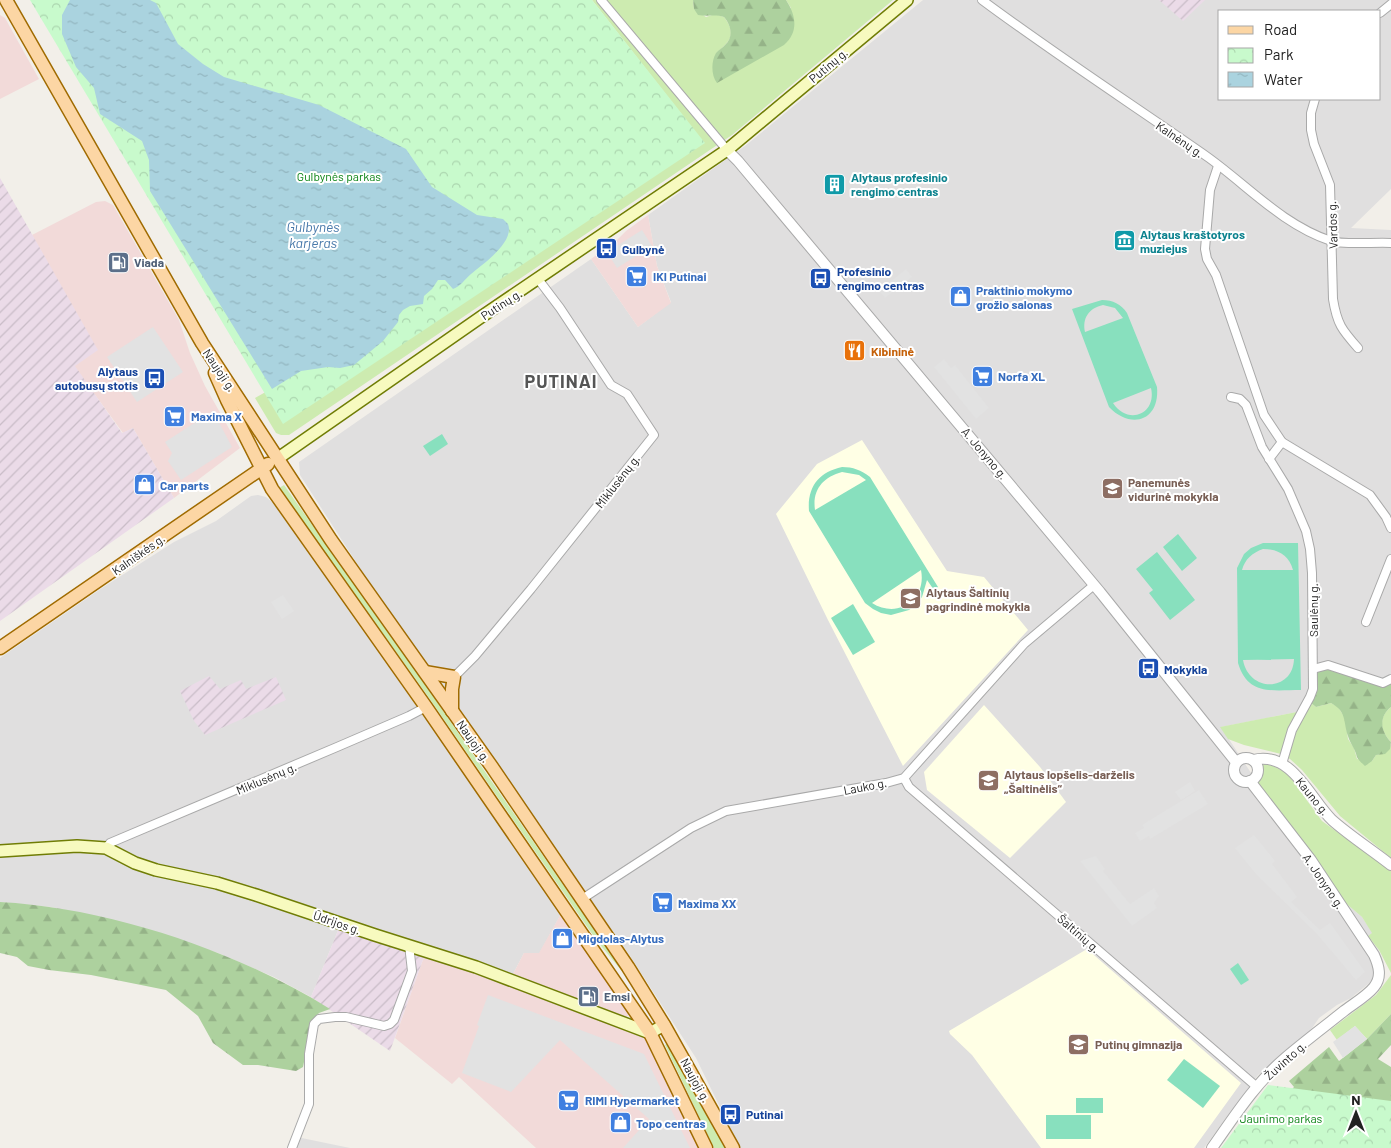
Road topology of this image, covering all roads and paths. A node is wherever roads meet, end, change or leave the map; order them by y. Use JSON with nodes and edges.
{"nodes":[{"id":1,"x":6,"y":0,"type":"edge"},
{"id":2,"x":601,"y":0,"type":"edge"},
{"id":3,"x":907,"y":0,"type":"edge"},
{"id":4,"x":982,"y":0,"type":"edge"},
{"id":5,"x":1391,"y":4,"type":"edge"},
{"id":6,"x":1381,"y":12,"type":"edge"},
{"id":7,"x":1315,"y":100,"type":"edge"},
{"id":8,"x":727,"y":150,"type":"junction"},
{"id":9,"x":1218,"y":166,"type":"junction"},
{"id":10,"x":1333,"y":242,"type":"junction"},
{"id":11,"x":1391,"y":243,"type":"edge"},
{"id":12,"x":538,"y":279,"type":"junction"},
{"id":13,"x":202,"y":343,"type":"junction"},
{"id":14,"x":1358,"y":348,"type":"dead end"},
{"id":15,"x":1230,"y":398,"type":"dead end"},
{"id":16,"x":1282,"y":442,"type":"junction"},
{"id":17,"x":276,"y":458,"type":"junction"},
{"id":18,"x":1270,"y":458,"type":"junction"},
{"id":19,"x":262,"y":469,"type":"junction"},
{"id":20,"x":1391,"y":528,"type":"edge"},
{"id":21,"x":1391,"y":559,"type":"edge"},
{"id":22,"x":1094,"y":585,"type":"junction"},
{"id":23,"x":1366,"y":622,"type":"dead end"},
{"id":24,"x":0,"y":648,"type":"edge"},
{"id":25,"x":1313,"y":669,"type":"junction"},
{"id":26,"x":425,"y":672,"type":"junction"},
{"id":27,"x":454,"y":677,"type":"junction"},
{"id":28,"x":1391,"y":678,"type":"edge"},
{"id":29,"x":426,"y":706,"type":"junction"},
{"id":30,"x":452,"y":711,"type":"junction"},
{"id":31,"x":1254,"y":760,"type":"junction"},
{"id":32,"x":1236,"y":762,"type":"junction"},
{"id":33,"x":1282,"y":764,"type":"junction"},
{"id":34,"x":904,"y":778,"type":"junction"},
{"id":35,"x":1250,"y":781,"type":"junction"},
{"id":36,"x":106,"y":848,"type":"junction"},
{"id":37,"x":0,"y":851,"type":"edge"},
{"id":38,"x":1391,"y":864,"type":"edge"},
{"id":39,"x":582,"y":899,"type":"junction"},
{"id":40,"x":409,"y":945,"type":"junction"},
{"id":41,"x":1374,"y":988,"type":"joint"},
{"id":42,"x":664,"y":1025,"type":"junction"},
{"id":43,"x":650,"y":1033,"type":"junction"},
{"id":44,"x":1256,"y":1087,"type":"junction"},
{"id":45,"x":292,"y":1148,"type":"edge"},
{"id":46,"x":706,"y":1148,"type":"edge"},
{"id":47,"x":733,"y":1148,"type":"edge"},
{"id":48,"x":1212,"y":1148,"type":"edge"}],
"edges":[{"from":1,"to":13,"type":"main road","name":"Naujoji g."},
{"from":2,"to":8,"type":"street"},
{"from":3,"to":8,"type":"main road","name":"Putinų g."},
{"from":4,"to":9,"type":"street","name":"Kalnėnų g."},
{"from":5,"to":6,"type":"street"},
{"from":7,"to":10,"type":"street","name":"Vardos g."},
{"from":8,"to":12,"type":"main road","name":"Putinų g."},
{"from":8,"to":22,"type":"street","name":"A. Jonyno g."},
{"from":9,"to":10,"type":"street","name":"Kalnėnų g."},
{"from":9,"to":16,"type":"street"},
{"from":10,"to":11,"type":"street","name":"Kalnėnų g."},
{"from":10,"to":14,"type":"street","name":"Vardos g."},
{"from":12,"to":17,"type":"main road","name":"Putinų g."},
{"from":12,"to":27,"type":"street","name":"Miklusėnų g."},
{"from":13,"to":17,"type":"main road","name":"Naujoji g."},
{"from":13,"to":19,"type":"main road","name":"Naujoji g."},
{"from":15,"to":18,"type":"street","name":"Saulėnų g."},
{"from":16,"to":18,"type":"street"},
{"from":16,"to":20,"type":"street"},
{"from":17,"to":19,"type":"main road","name":"Kalniškės g."},
{"from":17,"to":26,"type":"main road","name":"Naujoji g."},
{"from":18,"to":25,"type":"street","name":"Saulėnų g."},
{"from":19,"to":24,"type":"main road","name":"Kalniškės g."},
{"from":19,"to":29,"type":"main road","name":"Naujoji g."},
{"from":21,"to":23,"type":"street"},
{"from":22,"to":32,"type":"street","name":"A. Jonyno g."},
{"from":22,"to":34,"type":"street","name":"Lauko g."},
{"from":25,"to":28,"type":"street"},
{"from":25,"to":33,"type":"street","name":"Saulėnų g."},
{"from":26,"to":27,"type":"main road"},
{"from":26,"to":30,"type":"main road","name":"Naujoji g."},
{"from":27,"to":30,"type":"main road"},
{"from":29,"to":36,"type":"street","name":"Miklusėnų g."},
{"from":29,"to":43,"type":"main road","name":"Naujoji g."},
{"from":30,"to":39,"type":"main road","name":"Naujoji g."},
{"from":31,"to":32,"type":"street"},
{"from":31,"to":33,"type":"street","name":"Kauno g."},
{"from":31,"to":35,"type":"street"},
{"from":32,"to":35,"type":"street"},
{"from":33,"to":38,"type":"street","name":"Kauno g."},
{"from":34,"to":39,"type":"street","name":"Lauko g."},
{"from":34,"to":44,"type":"street","name":"Šaltinių g."},
{"from":35,"to":41,"type":"street","name":"A. Jonyno g."},
{"from":36,"to":37,"type":"main road","name":"Ūdrijos g."},
{"from":36,"to":40,"type":"main road","name":"Ūdrijos g."},
{"from":39,"to":42,"type":"main road","name":"Naujoji g."},
{"from":40,"to":43,"type":"main road","name":"Ūdrijos g."},
{"from":40,"to":45,"type":"street"},
{"from":41,"to":44,"type":"street","name":"Žuvinto g."},
{"from":42,"to":43,"type":"main road"},
{"from":42,"to":47,"type":"main road","name":"Naujoji g."},
{"from":43,"to":46,"type":"main road","name":"Naujoji g."},
{"from":44,"to":48,"type":"street","name":"Žuvinto g."}]}
